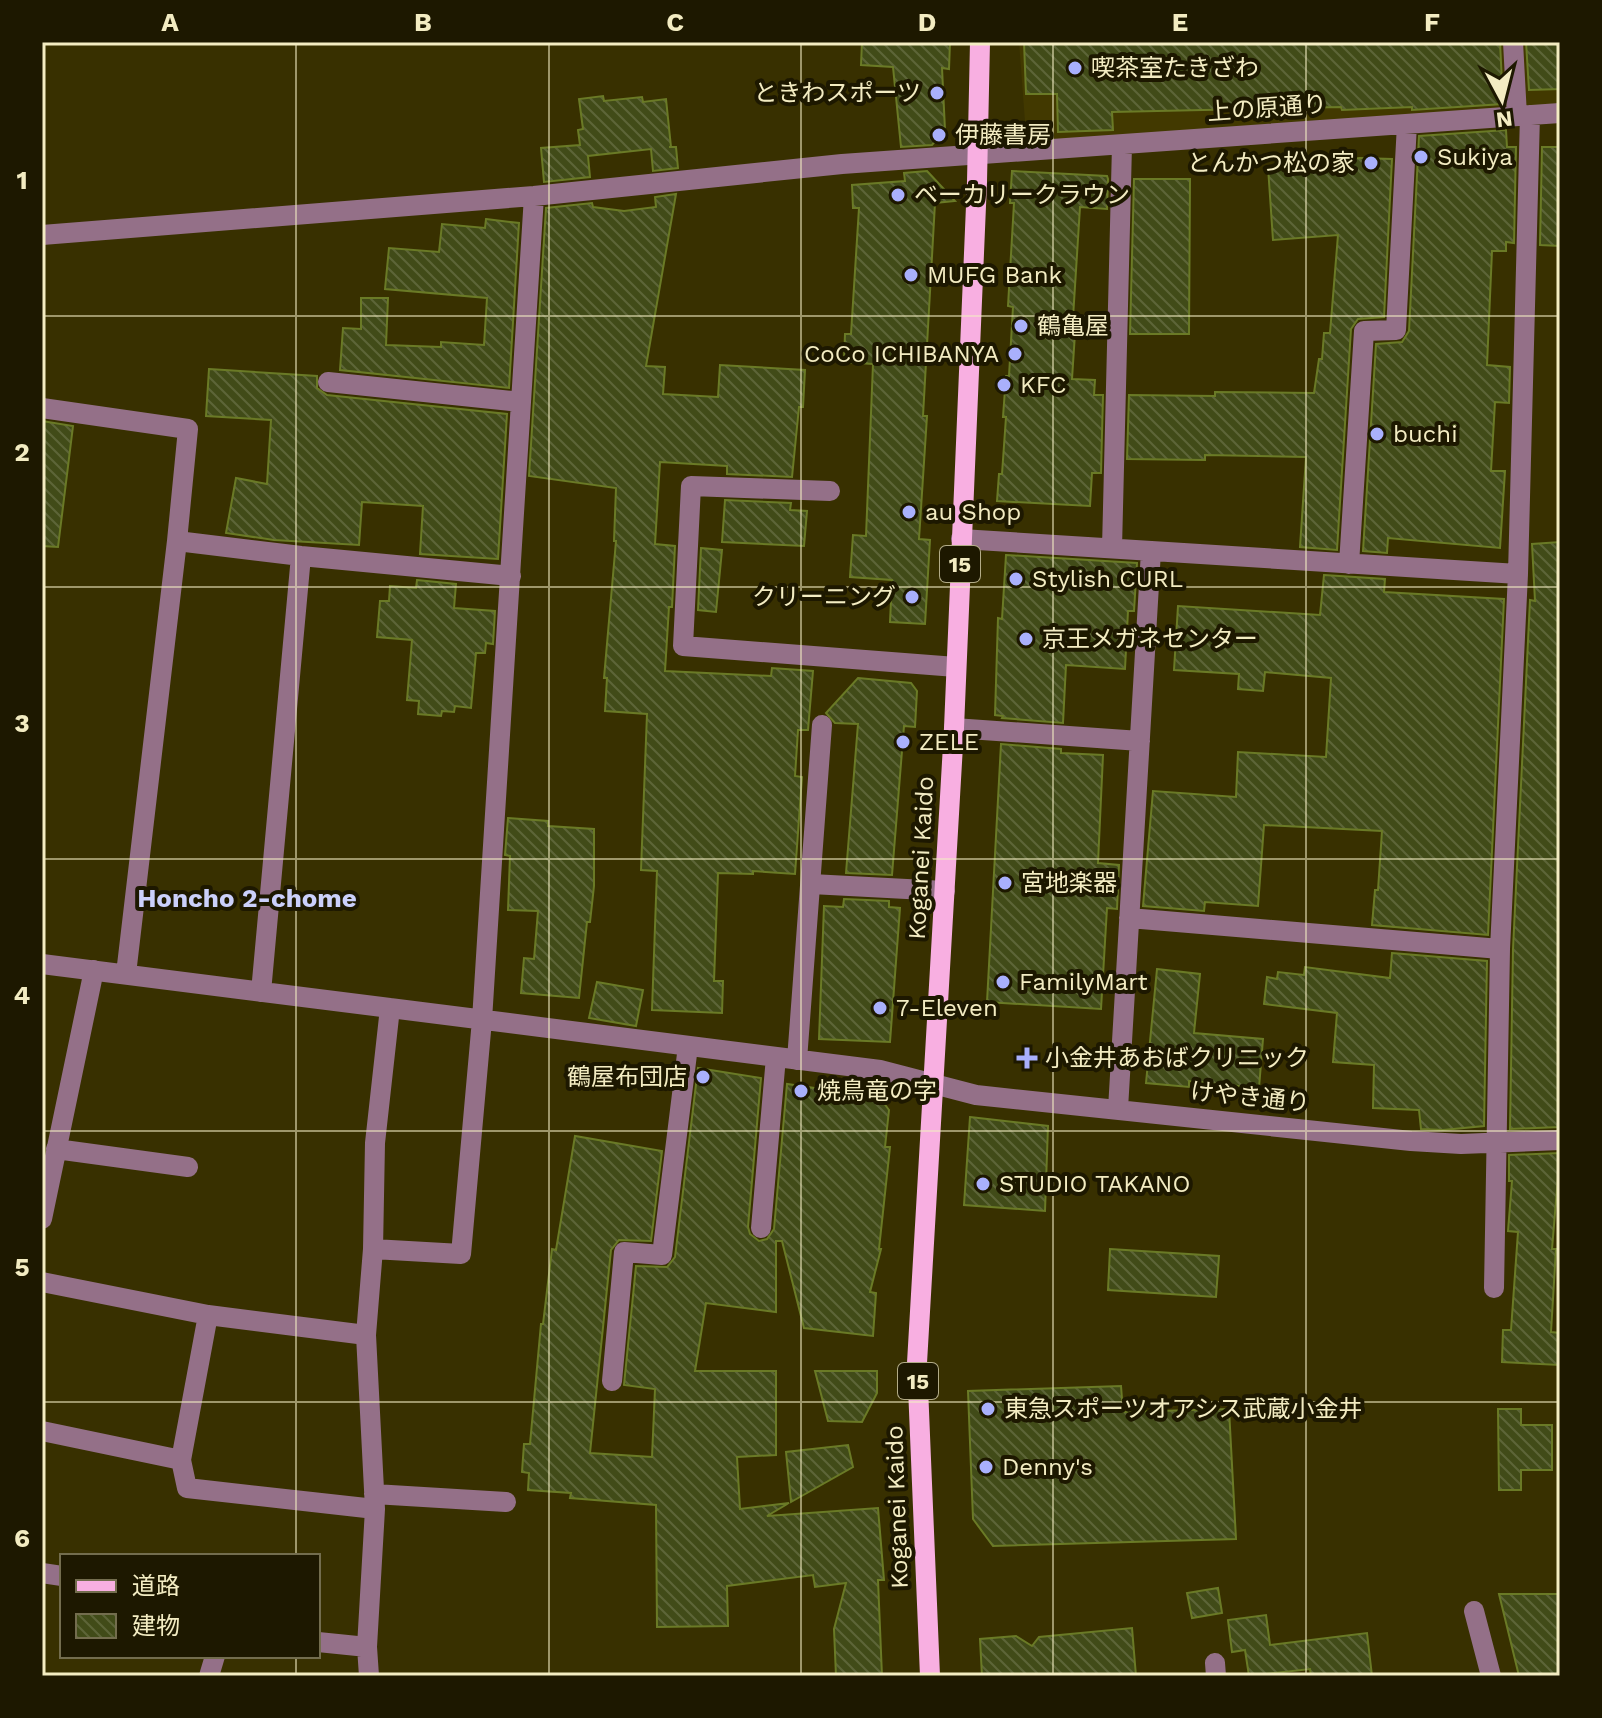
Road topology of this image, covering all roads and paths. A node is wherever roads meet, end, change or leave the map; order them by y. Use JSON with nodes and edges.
{"nodes":[{"id":1,"x":980,"y":42,"type":"edge"},
{"id":2,"x":1513,"y":42,"type":"edge"},
{"id":3,"x":1560,"y":113,"type":"edge"},
{"id":4,"x":1523,"y":115,"type":"junction"},
{"id":5,"x":1407,"y":124,"type":"junction"},
{"id":6,"x":1122,"y":145,"type":"junction"},
{"id":7,"x":978,"y":155,"type":"junction"},
{"id":8,"x":534,"y":196,"type":"junction"},
{"id":9,"x":42,"y":235,"type":"edge"},
{"id":10,"x":328,"y":382,"type":"dead end"},
{"id":11,"x":521,"y":402,"type":"junction"},
{"id":12,"x":42,"y":408,"type":"edge"},
{"id":13,"x":830,"y":491,"type":"dead end"},
{"id":14,"x":961,"y":539,"type":"junction"},
{"id":15,"x":177,"y":541,"type":"junction"},
{"id":16,"x":1112,"y":548,"type":"junction"},
{"id":17,"x":1151,"y":551,"type":"junction"},
{"id":18,"x":301,"y":556,"type":"junction"},
{"id":19,"x":1349,"y":564,"type":"junction"},
{"id":20,"x":1518,"y":574,"type":"junction"},
{"id":21,"x":511,"y":576,"type":"junction"},
{"id":22,"x":956,"y":667,"type":"junction"},
{"id":23,"x":822,"y":725,"type":"dead end"},
{"id":24,"x":954,"y":728,"type":"junction"},
{"id":25,"x":1140,"y":741,"type":"junction"},
{"id":26,"x":811,"y":884,"type":"junction"},
{"id":27,"x":945,"y":891,"type":"junction"},
{"id":28,"x":1129,"y":918,"type":"junction"},
{"id":29,"x":1500,"y":949,"type":"junction"},
{"id":30,"x":42,"y":964,"type":"edge"},
{"id":31,"x":94,"y":970,"type":"junction"},
{"id":32,"x":126,"y":974,"type":"junction"},
{"id":33,"x":261,"y":992,"type":"junction"},
{"id":34,"x":390,"y":1008,"type":"junction"},
{"id":35,"x":482,"y":1020,"type":"junction"},
{"id":36,"x":688,"y":1046,"type":"junction"},
{"id":37,"x":776,"y":1057,"type":"junction"},
{"id":38,"x":797,"y":1060,"type":"junction"},
{"id":39,"x":935,"y":1086,"type":"junction"},
{"id":40,"x":1118,"y":1109,"type":"junction"},
{"id":41,"x":1560,"y":1140,"type":"edge"},
{"id":42,"x":1497,"y":1142,"type":"junction"},
{"id":43,"x":56,"y":1149,"type":"junction"},
{"id":44,"x":188,"y":1167,"type":"dead end"},
{"id":45,"x":42,"y":1219,"type":"edge"},
{"id":46,"x":761,"y":1228,"type":"dead end"},
{"id":47,"x":373,"y":1249,"type":"junction"},
{"id":48,"x":42,"y":1282,"type":"edge"},
{"id":49,"x":1494,"y":1288,"type":"dead end"},
{"id":50,"x":208,"y":1315,"type":"junction"},
{"id":51,"x":366,"y":1335,"type":"junction"},
{"id":52,"x":612,"y":1381,"type":"dead end"},
{"id":53,"x":42,"y":1431,"type":"edge"},
{"id":54,"x":181,"y":1460,"type":"junction"},
{"id":55,"x":374,"y":1501,"type":"junction"},
{"id":56,"x":506,"y":1502,"type":"dead end"},
{"id":57,"x":1474,"y":1611,"type":"dead end"},
{"id":58,"x":320,"y":1642,"type":"edge"},
{"id":59,"x":367,"y":1647,"type":"junction"},
{"id":60,"x":369,"y":1676,"type":"edge"},
{"id":61,"x":930,"y":1676,"type":"edge"},
{"id":62,"x":1491,"y":1676,"type":"edge"}],
"edges":[{"from":1,"to":7,"type":"main road","name":"Koganei Kaido","number":"15"},
{"from":2,"to":4,"type":"street"},
{"from":3,"to":4,"type":"street","name":"上の原通り"},
{"from":4,"to":5,"type":"street","name":"上の原通り"},
{"from":4,"to":20,"type":"street"},
{"from":5,"to":6,"type":"street","name":"上の原通り"},
{"from":5,"to":19,"type":"street"},
{"from":6,"to":7,"type":"street","name":"上の原通り"},
{"from":6,"to":16,"type":"street"},
{"from":7,"to":8,"type":"street","name":"上の原通り"},
{"from":7,"to":14,"type":"main road","name":"Koganei Kaido","number":"15"},
{"from":8,"to":9,"type":"street","name":"上の原通り"},
{"from":8,"to":11,"type":"street"},
{"from":10,"to":11,"type":"street"},
{"from":11,"to":21,"type":"street"},
{"from":12,"to":15,"type":"street"},
{"from":13,"to":22,"type":"street"},
{"from":14,"to":16,"type":"street"},
{"from":14,"to":22,"type":"main road","name":"Koganei Kaido","number":"15"},
{"from":15,"to":18,"type":"street"},
{"from":15,"to":32,"type":"street"},
{"from":16,"to":17,"type":"street"},
{"from":17,"to":19,"type":"street"},
{"from":17,"to":25,"type":"street"},
{"from":18,"to":21,"type":"street"},
{"from":18,"to":33,"type":"street"},
{"from":19,"to":20,"type":"street"},
{"from":20,"to":29,"type":"street"},
{"from":21,"to":35,"type":"street"},
{"from":22,"to":24,"type":"main road","name":"Koganei Kaido","number":"15"},
{"from":23,"to":26,"type":"street"},
{"from":24,"to":25,"type":"street"},
{"from":24,"to":27,"type":"main road","name":"Koganei Kaido","number":"15"},
{"from":25,"to":28,"type":"street"},
{"from":26,"to":27,"type":"street"},
{"from":26,"to":38,"type":"street"},
{"from":27,"to":39,"type":"main road","name":"Koganei Kaido","number":"15"},
{"from":28,"to":29,"type":"street"},
{"from":28,"to":40,"type":"street"},
{"from":29,"to":42,"type":"street"},
{"from":30,"to":31,"type":"street","name":"けやき通り"},
{"from":31,"to":32,"type":"street","name":"けやき通り"},
{"from":31,"to":43,"type":"street"},
{"from":32,"to":33,"type":"street","name":"けやき通り"},
{"from":33,"to":34,"type":"street","name":"けやき通り"},
{"from":34,"to":35,"type":"street","name":"けやき通り"},
{"from":34,"to":47,"type":"street"},
{"from":35,"to":36,"type":"street","name":"けやき通り"},
{"from":35,"to":47,"type":"street"},
{"from":36,"to":37,"type":"street","name":"けやき通り"},
{"from":36,"to":52,"type":"street"},
{"from":37,"to":38,"type":"street","name":"けやき通り"},
{"from":37,"to":46,"type":"street"},
{"from":38,"to":39,"type":"street","name":"けやき通り"},
{"from":39,"to":40,"type":"street","name":"けやき通り"},
{"from":39,"to":61,"type":"main road","name":"Koganei Kaido","number":"15"},
{"from":40,"to":42,"type":"street","name":"けやき通り"},
{"from":41,"to":42,"type":"street","name":"けやき通り"},
{"from":42,"to":49,"type":"street"},
{"from":43,"to":44,"type":"street"},
{"from":43,"to":45,"type":"street"},
{"from":47,"to":51,"type":"street"},
{"from":48,"to":50,"type":"street"},
{"from":50,"to":51,"type":"street"},
{"from":50,"to":54,"type":"street"},
{"from":51,"to":55,"type":"street"},
{"from":53,"to":54,"type":"street"},
{"from":54,"to":55,"type":"street"},
{"from":55,"to":56,"type":"street"},
{"from":55,"to":59,"type":"street"},
{"from":57,"to":62,"type":"street"},
{"from":58,"to":59,"type":"street"},
{"from":59,"to":60,"type":"street"}]}
